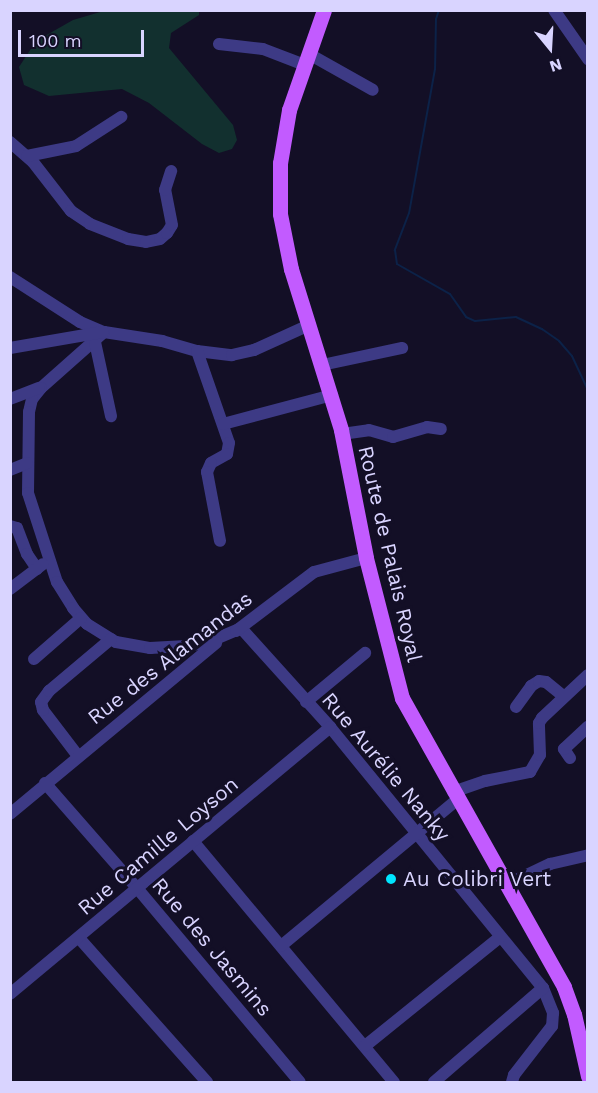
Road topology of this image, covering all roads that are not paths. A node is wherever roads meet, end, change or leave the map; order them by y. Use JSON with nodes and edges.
{"nodes":[{"id":1,"x":324,"y":10,"type":"edge"},
{"id":2,"x":554,"y":10,"type":"edge"},
{"id":3,"x":219,"y":44,"type":"dead end"},
{"id":4,"x":307,"y":59,"type":"junction"},
{"id":5,"x":588,"y":59,"type":"edge"},
{"id":6,"x":373,"y":90,"type":"dead end"},
{"id":7,"x":121,"y":117,"type":"dead end"},
{"id":8,"x":10,"y":142,"type":"edge"},
{"id":9,"x":27,"y":156,"type":"junction"},
{"id":10,"x":171,"y":171,"type":"dead end"},
{"id":11,"x":10,"y":277,"type":"edge"},
{"id":12,"x":309,"y":325,"type":"junction"},
{"id":13,"x":104,"y":332,"type":"junction"},
{"id":14,"x":94,"y":342,"type":"junction"},
{"id":15,"x":10,"y":348,"type":"edge"},
{"id":16,"x":402,"y":348,"type":"dead end"},
{"id":17,"x":197,"y":351,"type":"junction"},
{"id":18,"x":322,"y":365,"type":"junction"},
{"id":19,"x":40,"y":388,"type":"junction"},
{"id":20,"x":332,"y":395,"type":"junction"},
{"id":21,"x":10,"y":399,"type":"edge"},
{"id":22,"x":111,"y":416,"type":"dead end"},
{"id":23,"x":223,"y":424,"type":"junction"},
{"id":24,"x":441,"y":429,"type":"dead end"},
{"id":25,"x":342,"y":434,"type":"junction"},
{"id":26,"x":27,"y":463,"type":"junction"},
{"id":27,"x":10,"y":470,"type":"edge"},
{"id":28,"x":10,"y":526,"type":"edge"},
{"id":29,"x":220,"y":541,"type":"dead end"},
{"id":30,"x":366,"y":558,"type":"junction"},
{"id":31,"x":49,"y":560,"type":"junction"},
{"id":32,"x":37,"y":569,"type":"junction"},
{"id":33,"x":10,"y":589,"type":"edge"},
{"id":34,"x":81,"y":618,"type":"junction"},
{"id":35,"x":241,"y":628,"type":"junction"},
{"id":36,"x":111,"y":639,"type":"junction"},
{"id":37,"x":365,"y":653,"type":"dead end"},
{"id":38,"x":34,"y":660,"type":"dead end"},
{"id":39,"x":588,"y":675,"type":"edge"},
{"id":40,"x":563,"y":696,"type":"junction"},
{"id":41,"x":306,"y":702,"type":"junction"},
{"id":42,"x":516,"y":707,"type":"dead end"},
{"id":43,"x":330,"y":727,"type":"junction"},
{"id":44,"x":588,"y":727,"type":"edge"},
{"id":45,"x":78,"y":756,"type":"junction"},
{"id":46,"x":570,"y":758,"type":"dead end"},
{"id":47,"x":45,"y":783,"type":"junction"},
{"id":48,"x":455,"y":796,"type":"junction"},
{"id":49,"x":10,"y":814,"type":"edge"},
{"id":50,"x":418,"y":832,"type":"junction"},
{"id":51,"x":193,"y":841,"type":"junction"},
{"id":52,"x":588,"y":855,"type":"edge"},
{"id":53,"x":508,"y":884,"type":"junction"},
{"id":54,"x":137,"y":888,"type":"junction"},
{"id":55,"x":500,"y":937,"type":"junction"},
{"id":56,"x":79,"y":938,"type":"junction"},
{"id":57,"x":281,"y":946,"type":"junction"},
{"id":58,"x":543,"y":988,"type":"junction"},
{"id":59,"x":10,"y":994,"type":"edge"},
{"id":60,"x":365,"y":1046,"type":"junction"},
{"id":61,"x":588,"y":1076,"type":"edge"},
{"id":62,"x":207,"y":1083,"type":"edge"},
{"id":63,"x":300,"y":1083,"type":"edge"},
{"id":64,"x":394,"y":1083,"type":"edge"},
{"id":65,"x":434,"y":1083,"type":"edge"},
{"id":66,"x":512,"y":1083,"type":"edge"}],
"edges":[{"from":1,"to":4,"type":"main road","name":"Route de Palais Royal"},
{"from":2,"to":5,"type":"street"},
{"from":3,"to":4,"type":"street"},
{"from":4,"to":6,"type":"street"},
{"from":4,"to":12,"type":"main road","name":"Route de Palais Royal"},
{"from":7,"to":9,"type":"street"},
{"from":8,"to":9,"type":"street"},
{"from":9,"to":10,"type":"street"},
{"from":11,"to":13,"type":"street"},
{"from":12,"to":17,"type":"street"},
{"from":12,"to":18,"type":"main road","name":"Route de Palais Royal"},
{"from":13,"to":14,"type":"street"},
{"from":13,"to":15,"type":"street"},
{"from":13,"to":17,"type":"street"},
{"from":14,"to":19,"type":"street"},
{"from":14,"to":22,"type":"street"},
{"from":16,"to":18,"type":"street"},
{"from":17,"to":23,"type":"street"},
{"from":18,"to":20,"type":"main road","name":"Route de Palais Royal"},
{"from":19,"to":21,"type":"street"},
{"from":19,"to":26,"type":"street"},
{"from":20,"to":23,"type":"street"},
{"from":20,"to":25,"type":"main road","name":"Route de Palais Royal"},
{"from":23,"to":29,"type":"street"},
{"from":24,"to":25,"type":"street"},
{"from":25,"to":30,"type":"main road","name":"Route de Palais Royal"},
{"from":26,"to":27,"type":"street"},
{"from":26,"to":31,"type":"street"},
{"from":28,"to":32,"type":"street"},
{"from":30,"to":35,"type":"street","name":"Rue des Alamandas"},
{"from":30,"to":48,"type":"main road","name":"Route de Palais Royal"},
{"from":31,"to":32,"type":"street"},
{"from":31,"to":34,"type":"street"},
{"from":32,"to":33,"type":"street"},
{"from":34,"to":36,"type":"street"},
{"from":34,"to":38,"type":"street"},
{"from":35,"to":36,"type":"street"},
{"from":35,"to":41,"type":"street","name":"Rue Aurélie Nanky"},
{"from":35,"to":45,"type":"street","name":"Rue des Alamandas"},
{"from":36,"to":45,"type":"street"},
{"from":37,"to":41,"type":"street"},
{"from":39,"to":40,"type":"street"},
{"from":40,"to":42,"type":"street"},
{"from":40,"to":48,"type":"street"},
{"from":41,"to":43,"type":"street","name":"Rue Aurélie Nanky"},
{"from":43,"to":50,"type":"street","name":"Rue Aurélie Nanky"},
{"from":43,"to":51,"type":"street","name":"Rue Camille Loyson"},
{"from":44,"to":46,"type":"street"},
{"from":45,"to":47,"type":"street","name":"Rue des Alamandas"},
{"from":47,"to":49,"type":"street","name":"Rue des Alamandas"},
{"from":47,"to":54,"type":"street","name":"Rue des Jasmins"},
{"from":48,"to":50,"type":"street"},
{"from":48,"to":53,"type":"main road","name":"Route de Palais Royal"},
{"from":50,"to":55,"type":"street","name":"Rue Aurélie Nanky"},
{"from":50,"to":57,"type":"street"},
{"from":51,"to":54,"type":"street","name":"Rue Camille Loyson"},
{"from":51,"to":57,"type":"street"},
{"from":52,"to":53,"type":"street"},
{"from":53,"to":61,"type":"main road","name":"Route de Palais Royal"},
{"from":54,"to":56,"type":"street","name":"Rue Camille Loyson"},
{"from":54,"to":63,"type":"street","name":"Rue des Jasmins"},
{"from":55,"to":58,"type":"street","name":"Rue Aurélie Nanky"},
{"from":55,"to":60,"type":"street"},
{"from":56,"to":59,"type":"street","name":"Rue Camille Loyson"},
{"from":56,"to":62,"type":"street"},
{"from":57,"to":60,"type":"street"},
{"from":58,"to":65,"type":"street"},
{"from":58,"to":66,"type":"street","name":"Rue Aurélie Nanky"},
{"from":60,"to":64,"type":"street"}]}
